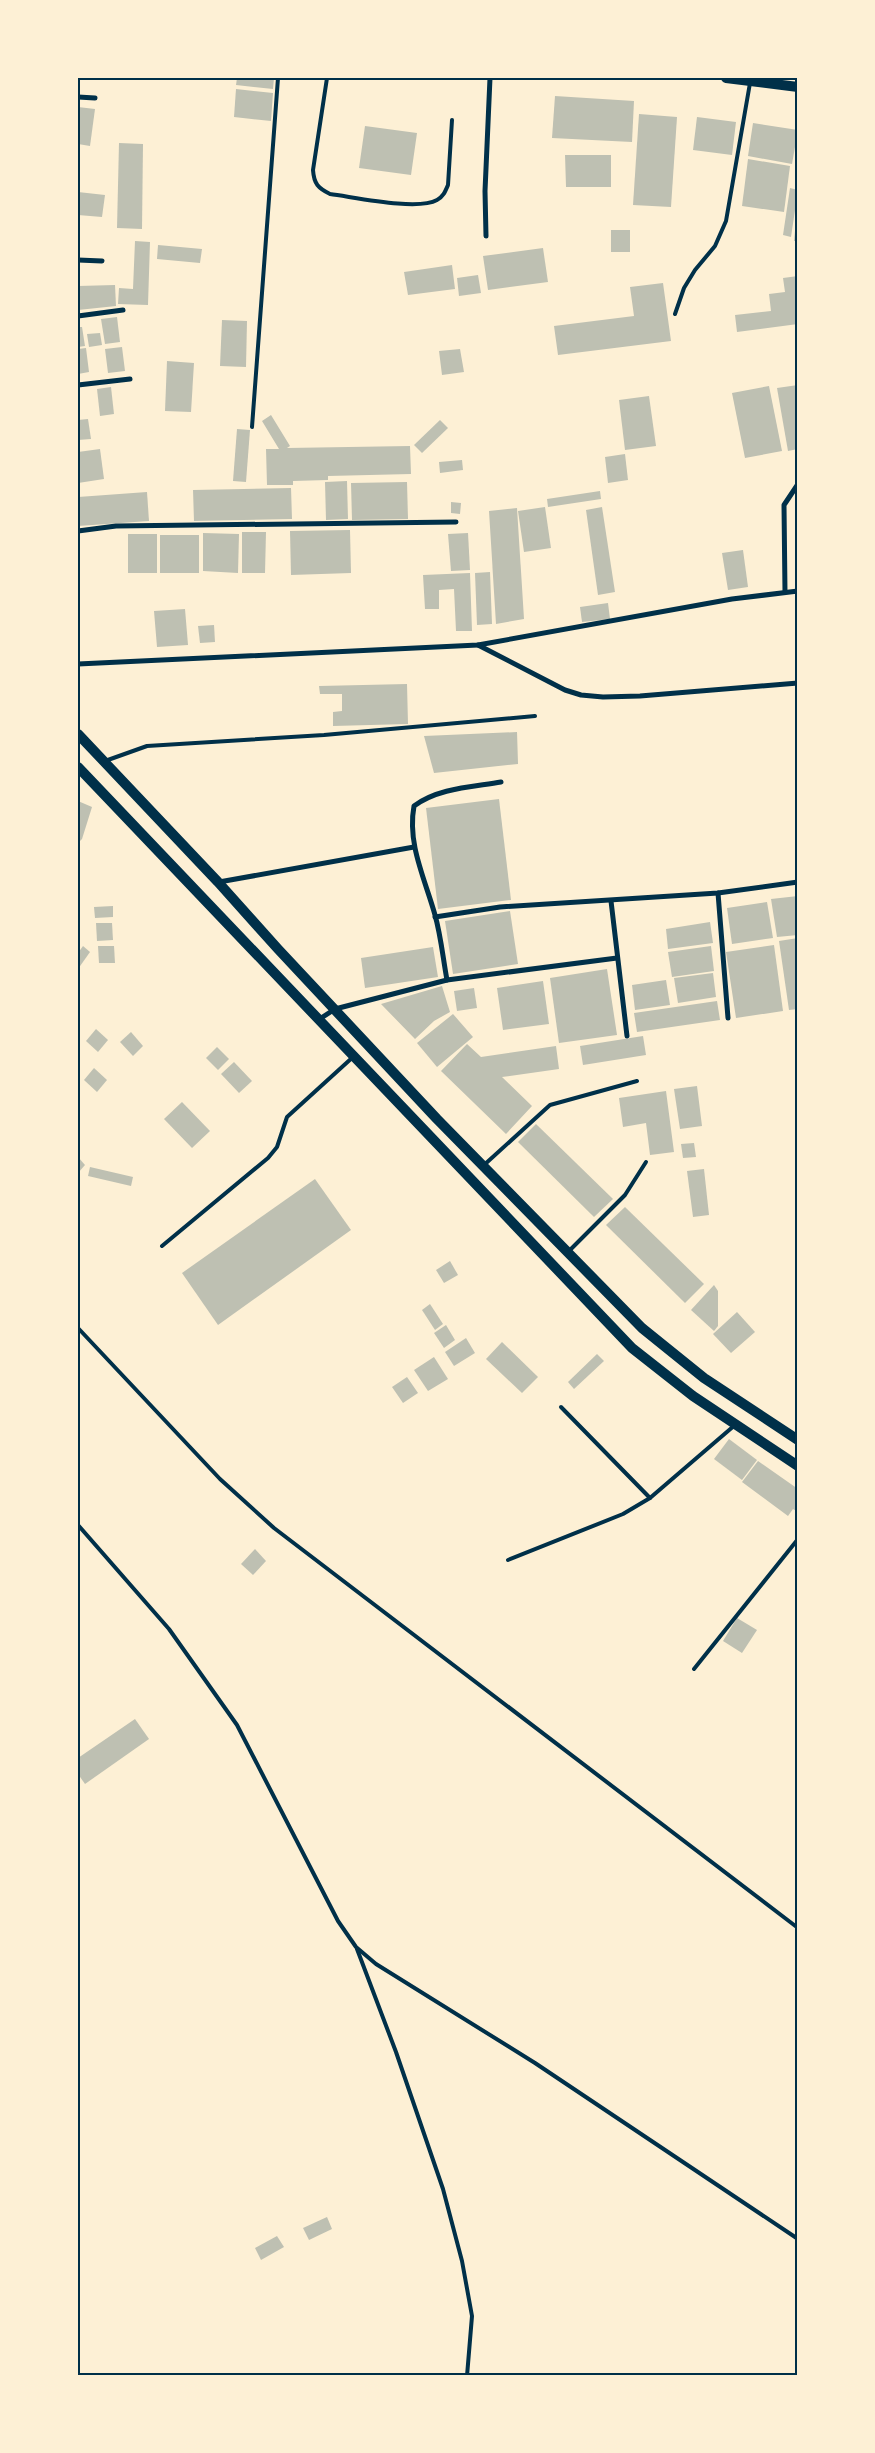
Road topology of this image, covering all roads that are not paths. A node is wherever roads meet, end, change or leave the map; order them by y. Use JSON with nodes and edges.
{"nodes":[{"id":1,"x":278,"y":78,"type":"edge"},
{"id":2,"x":327,"y":78,"type":"edge"},
{"id":3,"x":490,"y":78,"type":"edge"},
{"id":4,"x":726,"y":78,"type":"edge"},
{"id":5,"x":750,"y":81,"type":"junction"},
{"id":6,"x":798,"y":87,"type":"edge"},
{"id":7,"x":78,"y":97,"type":"edge"},
{"id":8,"x":95,"y":98,"type":"dead end"},
{"id":9,"x":452,"y":120,"type":"dead end"},
{"id":10,"x":486,"y":236,"type":"dead end"},
{"id":11,"x":78,"y":260,"type":"edge"},
{"id":12,"x":102,"y":261,"type":"dead end"},
{"id":13,"x":123,"y":310,"type":"dead end"},
{"id":14,"x":675,"y":314,"type":"dead end"},
{"id":15,"x":78,"y":316,"type":"edge"},
{"id":16,"x":130,"y":379,"type":"dead end"},
{"id":17,"x":78,"y":385,"type":"edge"},
{"id":18,"x":252,"y":427,"type":"dead end"},
{"id":19,"x":798,"y":484,"type":"edge"},
{"id":20,"x":456,"y":522,"type":"dead end"},
{"id":21,"x":78,"y":531,"type":"edge"},
{"id":22,"x":798,"y":591,"type":"edge"},
{"id":23,"x":785,"y":592,"type":"junction"},
{"id":24,"x":478,"y":645,"type":"junction"},
{"id":25,"x":78,"y":664,"type":"edge"},
{"id":26,"x":798,"y":683,"type":"edge"},
{"id":27,"x":535,"y":716,"type":"dead end"},
{"id":28,"x":78,"y":734,"type":"edge"},
{"id":29,"x":103,"y":761,"type":"junction"},
{"id":30,"x":78,"y":767,"type":"edge"},
{"id":31,"x":501,"y":782,"type":"dead end"},
{"id":32,"x":414,"y":848,"type":"junction"},
{"id":33,"x":218,"y":882,"type":"junction"},
{"id":34,"x":798,"y":882,"type":"edge"},
{"id":35,"x":718,"y":893,"type":"junction"},
{"id":36,"x":611,"y":901,"type":"junction"},
{"id":37,"x":435,"y":917,"type":"junction"},
{"id":38,"x":617,"y":958,"type":"junction"},
{"id":39,"x":447,"y":980,"type":"junction"},
{"id":40,"x":335,"y":1009,"type":"junction"},
{"id":41,"x":728,"y":1018,"type":"dead end"},
{"id":42,"x":317,"y":1020,"type":"junction"},
{"id":43,"x":627,"y":1036,"type":"dead end"},
{"id":44,"x":352,"y":1057,"type":"junction"},
{"id":45,"x":637,"y":1080,"type":"dead end"},
{"id":46,"x":646,"y":1162,"type":"dead end"},
{"id":47,"x":484,"y":1165,"type":"junction"},
{"id":48,"x":162,"y":1246,"type":"dead end"},
{"id":49,"x":568,"y":1252,"type":"junction"},
{"id":50,"x":78,"y":1328,"type":"edge"},
{"id":51,"x":561,"y":1407,"type":"dead end"},
{"id":52,"x":735,"y":1425,"type":"junction"},
{"id":53,"x":798,"y":1440,"type":"edge"},
{"id":54,"x":798,"y":1466,"type":"edge"},
{"id":55,"x":650,"y":1498,"type":"junction"},
{"id":56,"x":78,"y":1525,"type":"edge"},
{"id":57,"x":798,"y":1539,"type":"edge"},
{"id":58,"x":508,"y":1560,"type":"dead end"},
{"id":59,"x":694,"y":1669,"type":"dead end"},
{"id":60,"x":798,"y":1928,"type":"edge"},
{"id":61,"x":356,"y":1947,"type":"junction"},
{"id":62,"x":798,"y":2239,"type":"edge"},
{"id":63,"x":467,"y":2376,"type":"edge"}],
"edges":[{"from":1,"to":18,"type":"lane"},
{"from":2,"to":9,"type":"lane"},
{"from":3,"to":10,"type":"street"},
{"from":4,"to":5,"type":"main road"},
{"from":5,"to":6,"type":"main road"},
{"from":5,"to":14,"type":"lane"},
{"from":7,"to":8,"type":"street"},
{"from":11,"to":12,"type":"street"},
{"from":13,"to":15,"type":"street"},
{"from":16,"to":17,"type":"street"},
{"from":19,"to":23,"type":"street"},
{"from":20,"to":21,"type":"street"},
{"from":22,"to":23,"type":"street"},
{"from":23,"to":24,"type":"street"},
{"from":24,"to":25,"type":"street"},
{"from":24,"to":26,"type":"street"},
{"from":27,"to":29,"type":"lane"},
{"from":28,"to":29,"type":"main road"},
{"from":29,"to":33,"type":"main road"},
{"from":30,"to":42,"type":"main road"},
{"from":31,"to":32,"type":"street"},
{"from":32,"to":33,"type":"street"},
{"from":32,"to":37,"type":"street"},
{"from":33,"to":40,"type":"main road"},
{"from":34,"to":35,"type":"street"},
{"from":35,"to":36,"type":"street"},
{"from":35,"to":41,"type":"street"},
{"from":36,"to":37,"type":"street"},
{"from":36,"to":38,"type":"street"},
{"from":37,"to":39,"type":"street"},
{"from":38,"to":39,"type":"street"},
{"from":38,"to":43,"type":"street"},
{"from":39,"to":40,"type":"street"},
{"from":40,"to":42,"type":"street"},
{"from":40,"to":47,"type":"main road"},
{"from":42,"to":44,"type":"main road"},
{"from":44,"to":48,"type":"lane"},
{"from":44,"to":52,"type":"main road"},
{"from":45,"to":47,"type":"lane"},
{"from":46,"to":49,"type":"lane"},
{"from":47,"to":49,"type":"main road"},
{"from":49,"to":53,"type":"main road"},
{"from":50,"to":60,"type":"lane"},
{"from":51,"to":55,"type":"lane"},
{"from":52,"to":54,"type":"main road"},
{"from":52,"to":55,"type":"lane"},
{"from":55,"to":58,"type":"lane"},
{"from":56,"to":61,"type":"lane"},
{"from":57,"to":59,"type":"lane"},
{"from":61,"to":62,"type":"lane"},
{"from":61,"to":63,"type":"lane"}]}
